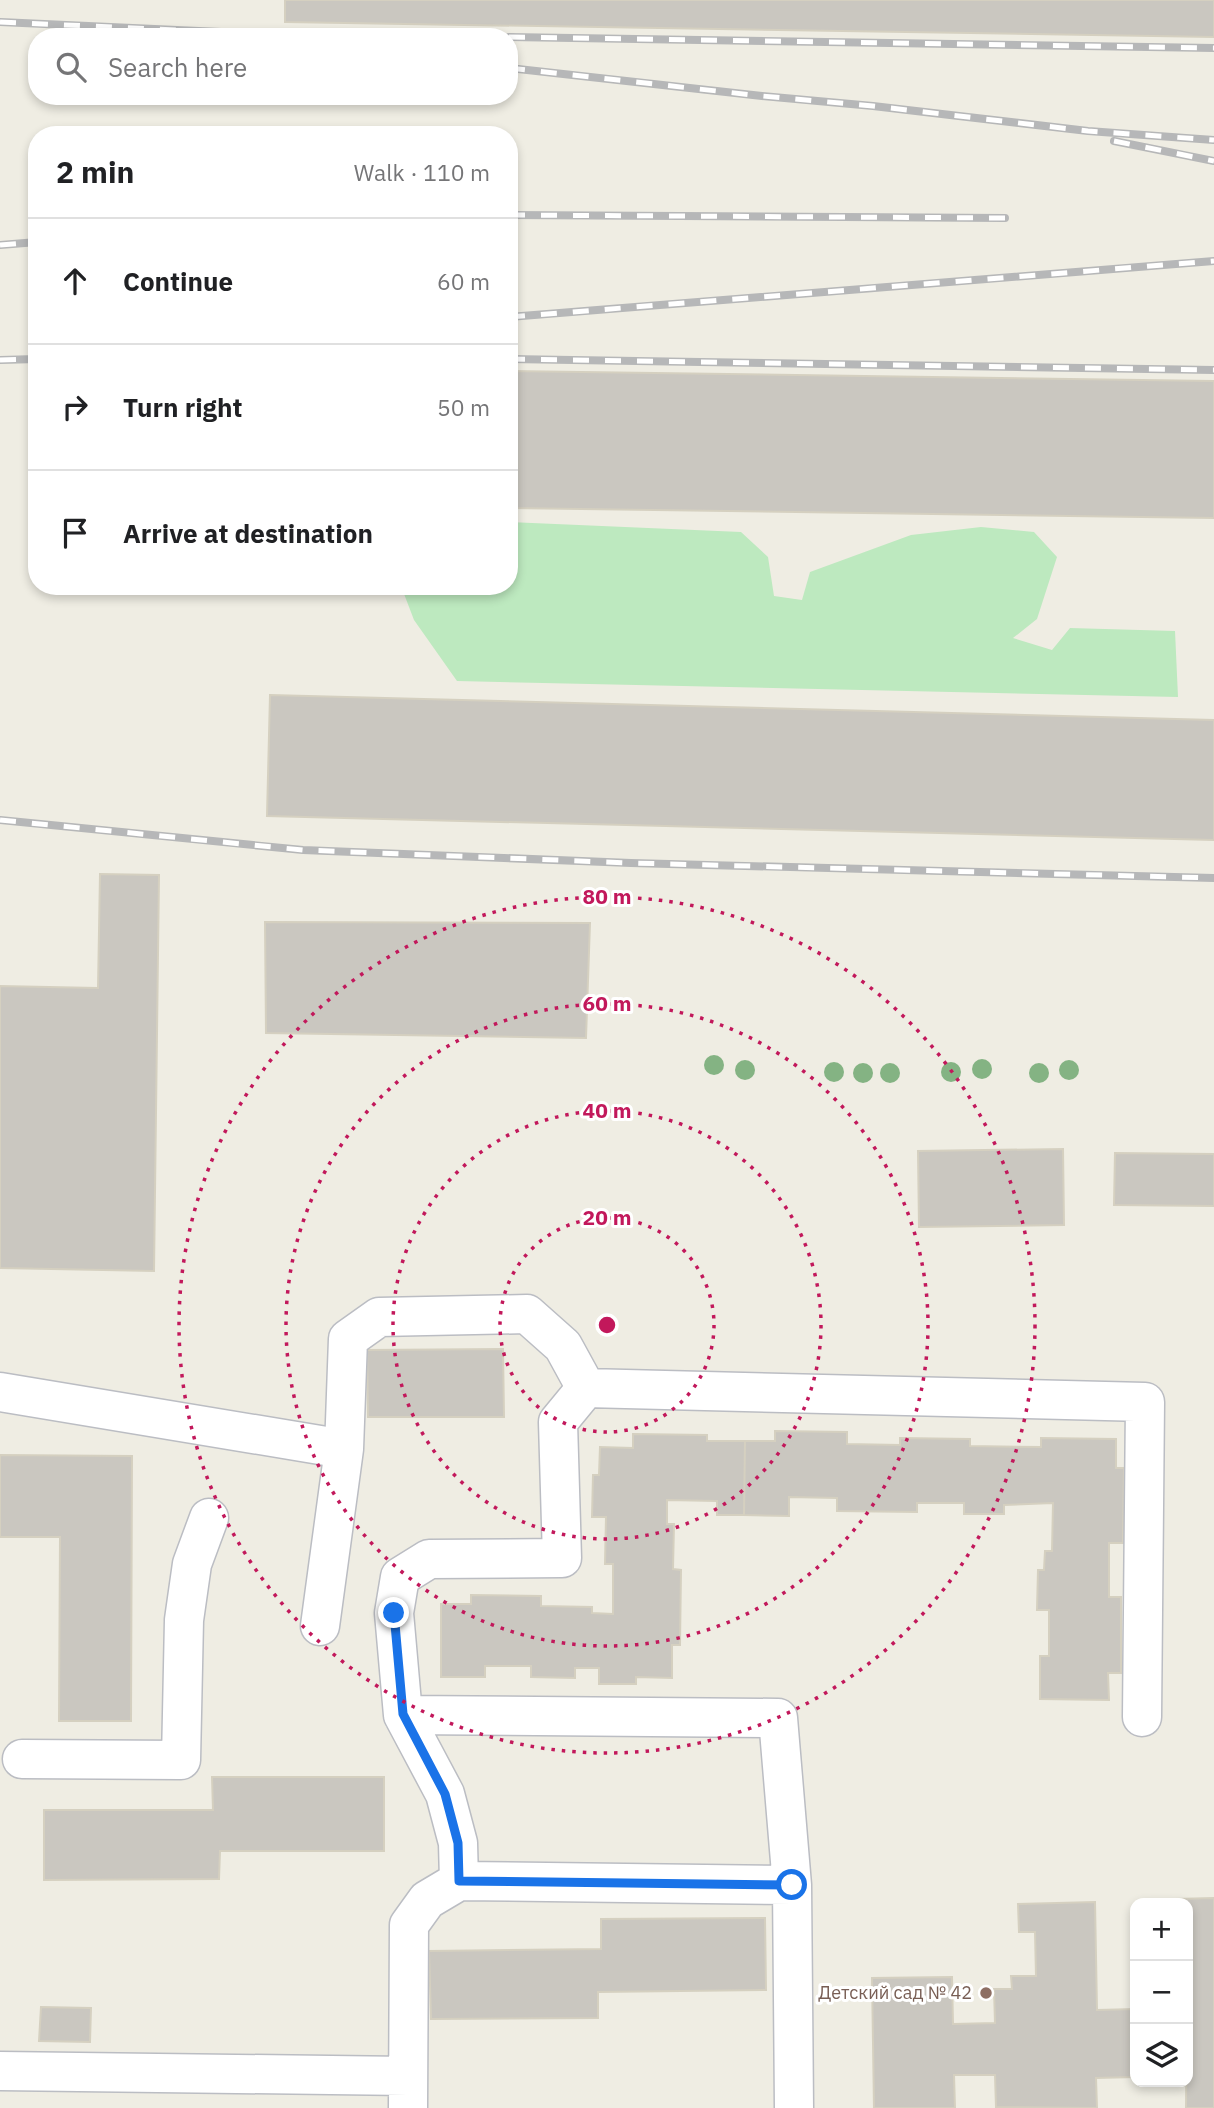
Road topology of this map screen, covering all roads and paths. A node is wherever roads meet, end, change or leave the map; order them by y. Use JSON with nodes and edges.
{"nodes":[{"id":1,"x":586,"y":1388,"type":"junction"},
{"id":2,"x":0,"y":1392,"type":"edge"},
{"id":3,"x":344,"y":1448,"type":"junction"},
{"id":4,"x":209,"y":1517,"type":"dead end"},
{"id":5,"x":320,"y":1626,"type":"dead end"},
{"id":6,"x":403,"y":1714,"type":"junction"},
{"id":7,"x":1142,"y":1717,"type":"dead end"},
{"id":8,"x":22,"y":1759,"type":"dead end"},
{"id":9,"x":459,"y":1881,"type":"junction"},
{"id":10,"x":792,"y":1885,"type":"junction"},
{"id":11,"x":0,"y":2071,"type":"edge"},
{"id":12,"x":408,"y":2092,"type":"edge"},
{"id":13,"x":794,"y":2108,"type":"edge"}],
"edges":[{"from":1,"to":3,"type":"lane"},
{"from":1,"to":6,"type":"lane"},
{"from":1,"to":7,"type":"lane"},
{"from":2,"to":3,"type":"lane"},
{"from":3,"to":5,"type":"lane"},
{"from":4,"to":8,"type":"lane"},
{"from":6,"to":9,"type":"lane"},
{"from":6,"to":10,"type":"lane"},
{"from":9,"to":10,"type":"lane"},
{"from":9,"to":12,"type":"lane"},
{"from":10,"to":13,"type":"lane"},
{"from":11,"to":12,"type":"lane"}]}
